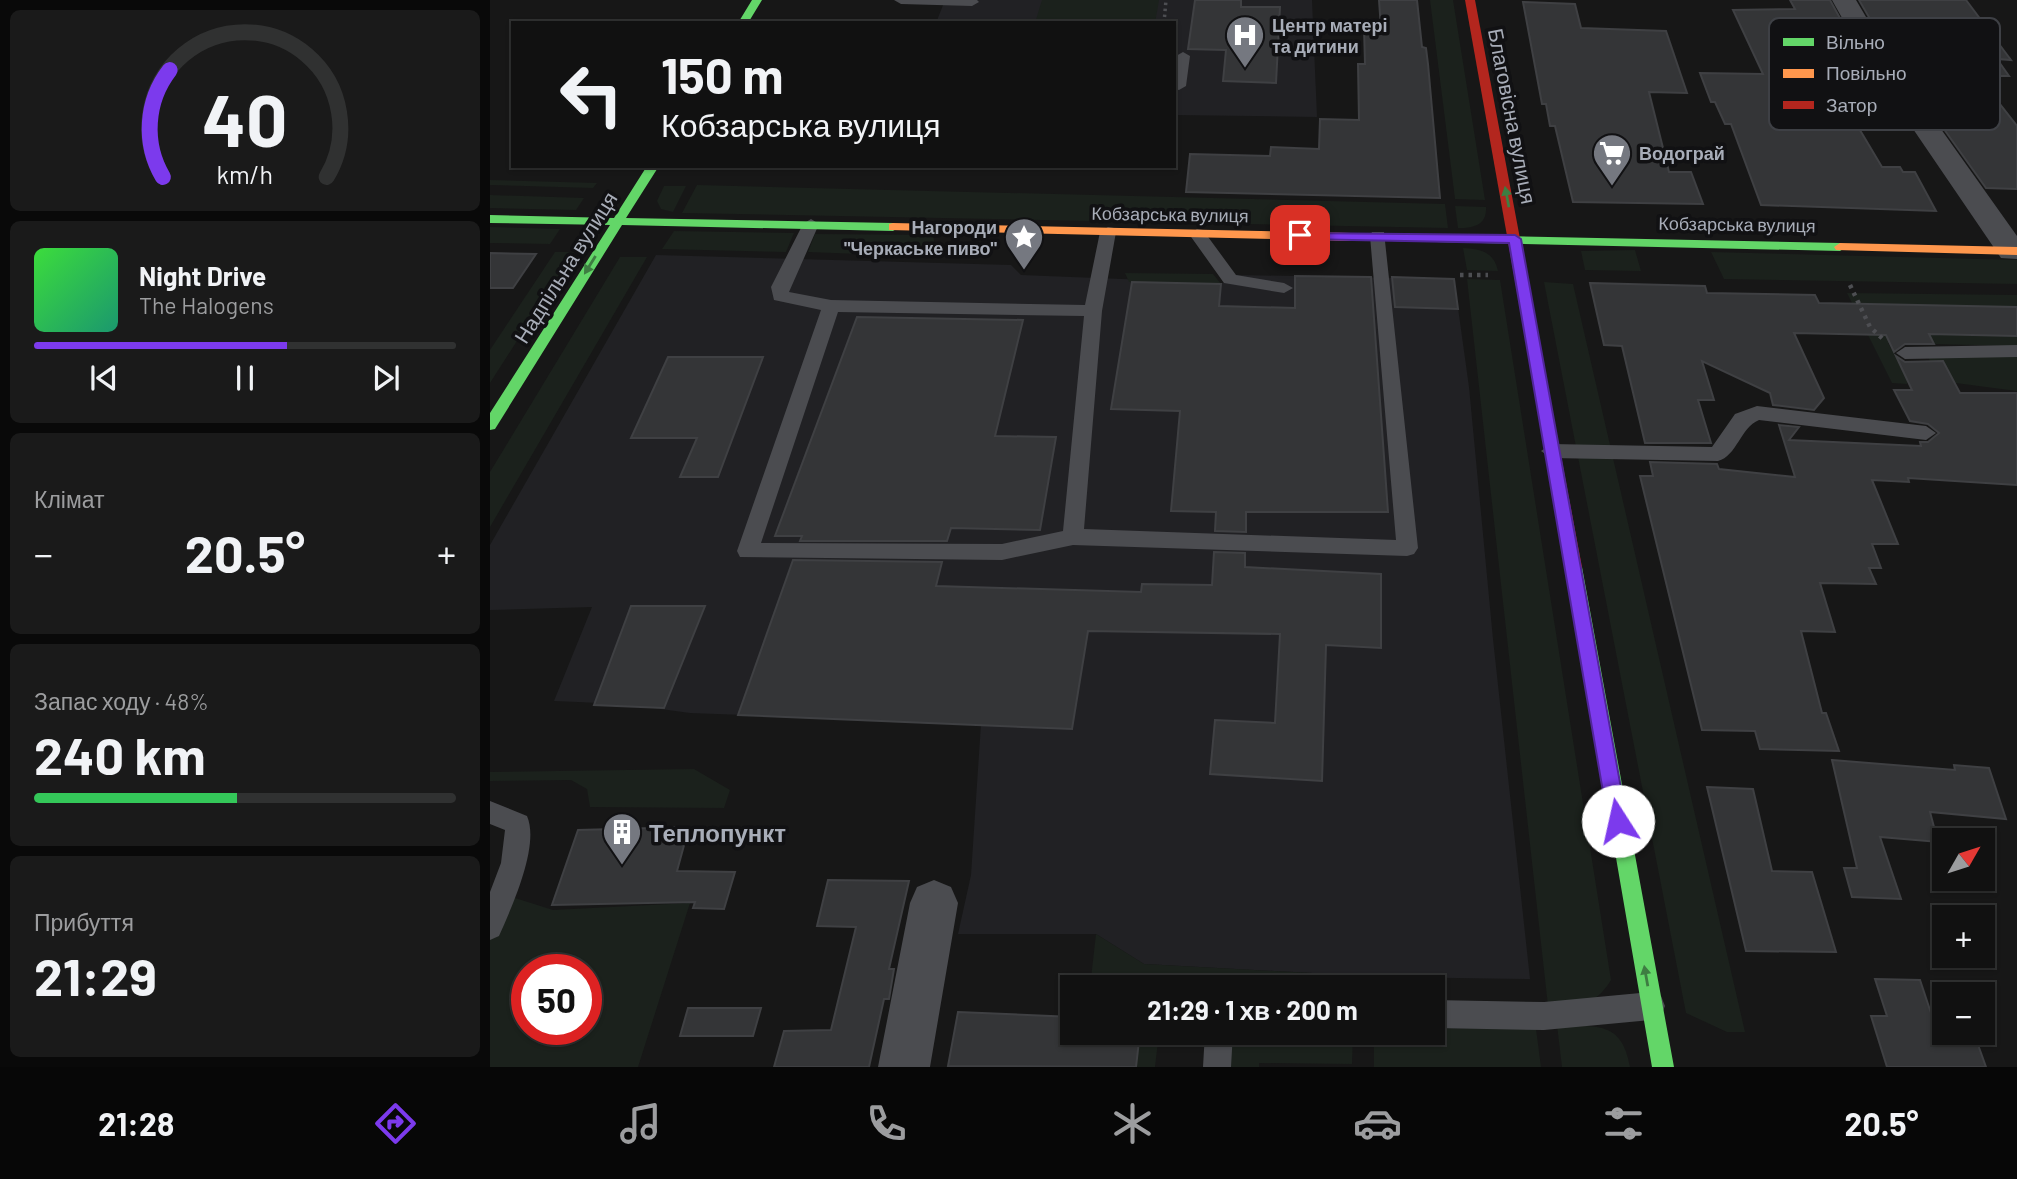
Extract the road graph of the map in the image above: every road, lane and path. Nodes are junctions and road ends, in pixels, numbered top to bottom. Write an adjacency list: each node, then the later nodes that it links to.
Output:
1 (757, 0): 8 (main road)
2 (901, 0): 6 (lane)
3 (1166, 0): 9 (path)
4 (1470, 0): 20 (main road, Благовісна вулиця, one-way to 4)
5 (1844, 0): 7 (street)
6 (972, 2)
7 (1854, 18)
8 (744, 21)
9 (1164, 21)
10 (1183, 56): 11 (lane)
11 (1179, 86)
12 (1929, 130): 21 (street)
13 (652, 168): 15 (main road, Надпільна вулиця)
14 (490, 219): 15 (main road, Кобзарська вулиця)
15 (618, 222): 16 (main road, Кобзарська вулиця); 30 (main road, Надпільна вулиця, one-way to 30)
16 (811, 225): 17 (main road, Кобзарська вулиця); 26 (lane)
17 (1108, 232): 18 (main road, Кобзарська вулиця); 27 (lane)
18 (1197, 234): 19 (main road, Кобзарська вулиця); 25 (lane)
19 (1378, 236): 20 (main road, Кобзарська вулиця); 33 (lane)
20 (1515, 239): 21 (main road, Кобзарська вулиця); 32 (main road, Благовісна вулиця)
21 (2014, 251)
22 (1460, 275): 23 (path)
23 (1499, 275)
24 (1850, 285): 29 (path)
25 (1284, 288)
26 (831, 306): 27 (lane); 33 (lane)
27 (1093, 311): 33 (lane)
28 (2017, 351): 29 (lane)
29 (1905, 353)
30 (490, 425)
31 (1926, 433): 32 (lane)
32 (1551, 451): 37 (main road, Благовісна вулиця, one-way to 32)
33 (1073, 537)
34 (490, 812): 36 (lane)
35 (934, 903): 40 (street)
36 (490, 927)
37 (1651, 1006): 38 (lane); 42 (main road, Благовісна вулиця)
38 (1445, 1014)
39 (1218, 1045): 41 (lane)
40 (904, 1067)
41 (1217, 1067)
42 (1663, 1067)

